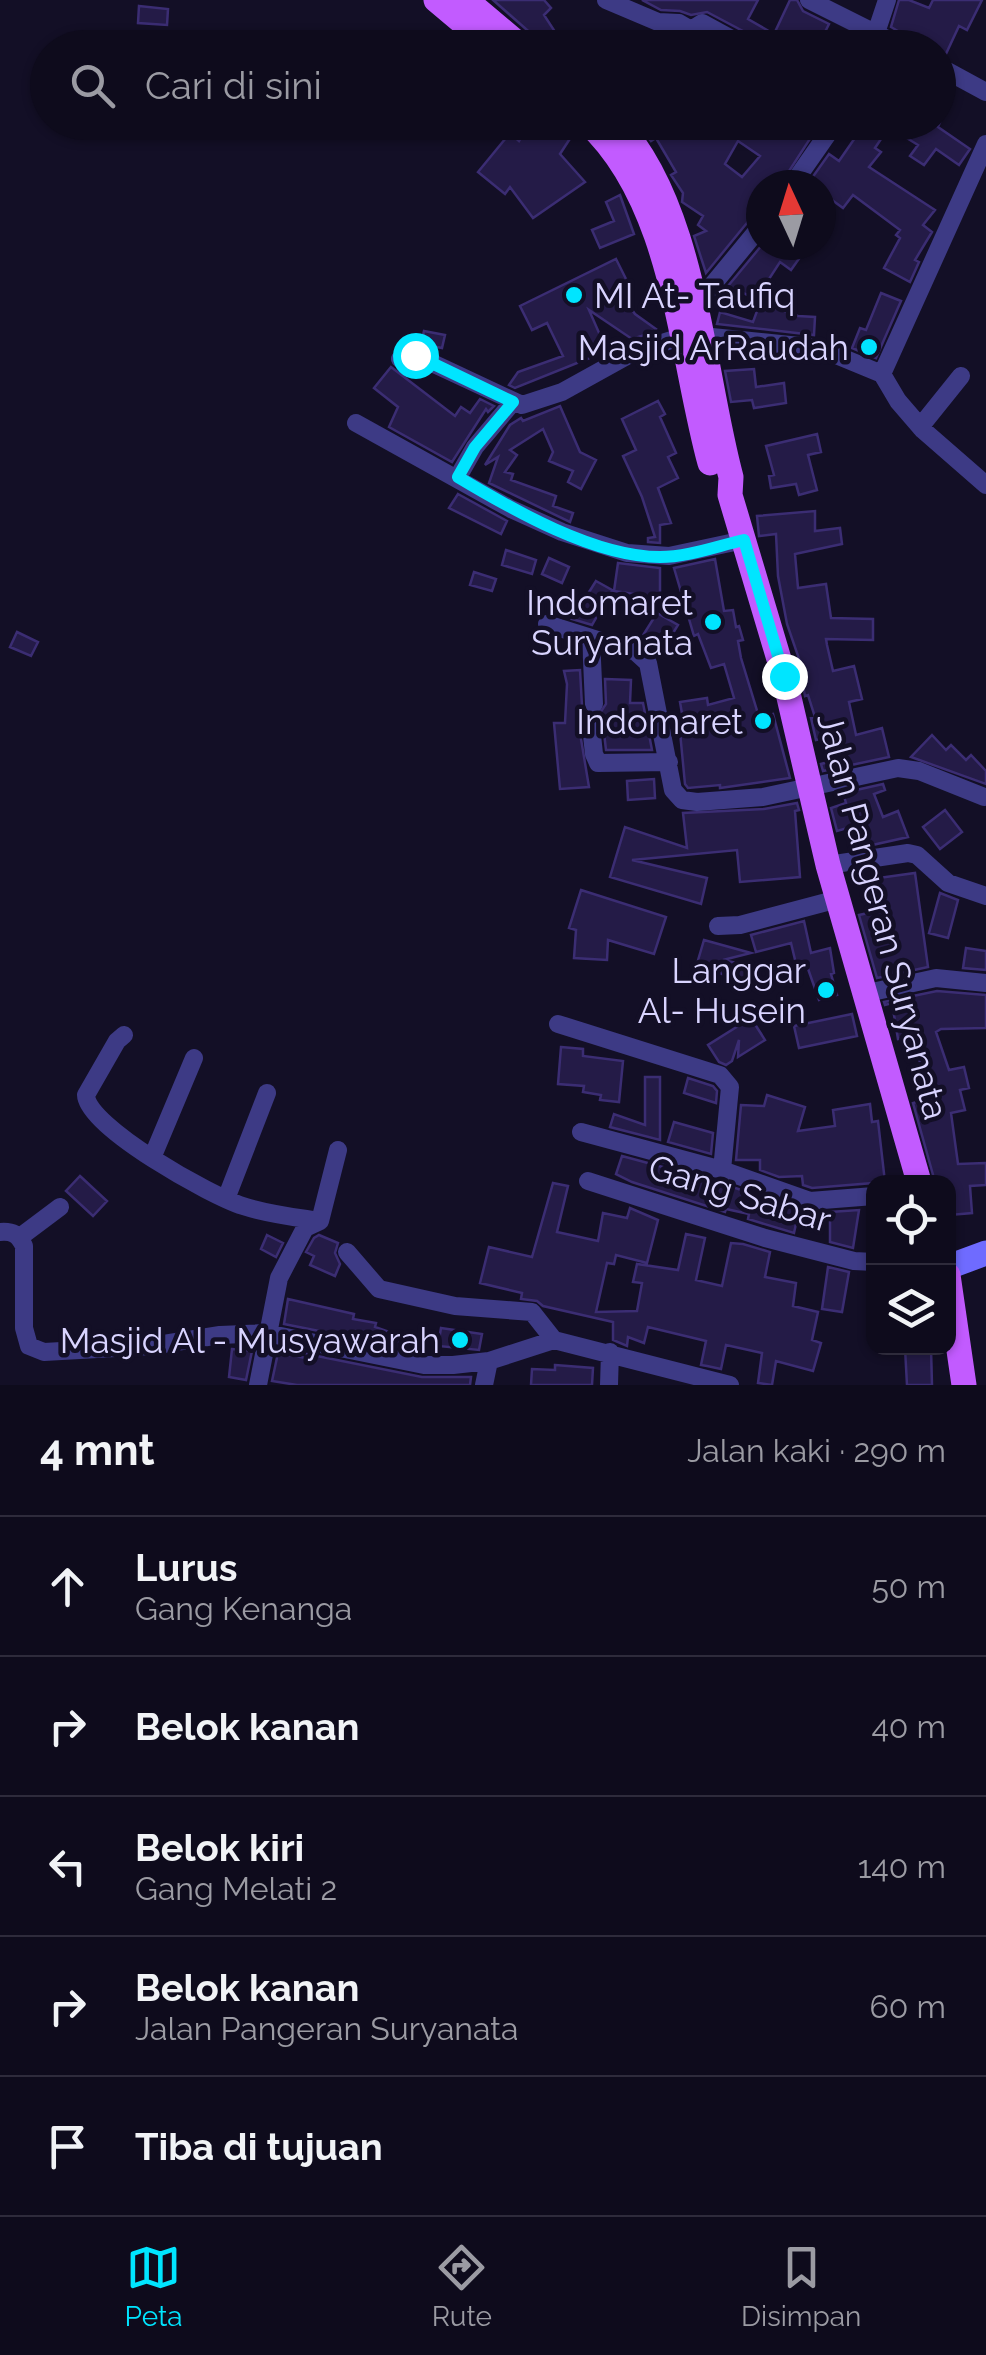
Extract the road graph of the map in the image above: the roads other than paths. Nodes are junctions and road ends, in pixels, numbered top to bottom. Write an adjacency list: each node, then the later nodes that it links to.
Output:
1 (436, 0): 6 (main road)
2 (466, 0): 7 (main road)
3 (606, 0): 9 (street)
4 (810, 0): 11 (street)
5 (887, 0): 12 (street)
6 (471, 30)
7 (501, 30)
8 (691, 30): 10 (street)
9 (691, 30)
10 (715, 30)
11 (858, 30)
12 (877, 30)
13 (956, 76): 14 (street)
14 (986, 92)
15 (604, 140): 21 (main road, Jalan Pangeran Suryanata)
16 (630, 140): 21 (main road, Jalan Pangeran Suryanata)
17 (823, 140): 19 (street)
18 (986, 144): 23 (street)
19 (802, 170)
20 (746, 246): 21 (street)
21 (688, 323): 23 (street); 25 (street); 30 (main road, Jalan Pangeran Suryanata)
22 (400, 359): 25 (street)
23 (882, 374): 27 (street)
24 (962, 376): 27 (street)
25 (513, 402): 28 (street)
26 (356, 423): 28 (street)
27 (920, 427): 29 (street)
28 (458, 477): 30 (street)
29 (986, 486)
30 (744, 540): 36 (main road, Jalan Pangeran Suryanata)
31 (547, 624): 32 (street)
32 (591, 638): 33 (street); 35 (street)
33 (594, 704)
34 (591, 726): 35 (street)
35 (669, 762): 36 (street)
36 (811, 788): 37 (street); 38 (main road, Jalan Pangeran Suryanata)
37 (984, 797)
38 (828, 865): 39 (street); 40 (main road, Jalan Pangeran Suryanata)
39 (986, 896)
40 (838, 899): 41 (street); 43 (main road, Jalan Pangeran Suryanata)
41 (718, 926)
42 (986, 983): 43 (street)
43 (863, 994): 52 (main road, Jalan Pangeran Suryanata)
44 (558, 1024): 51 (street)
45 (124, 1036): 50 (street)
46 (194, 1058): 50 (street)
47 (267, 1093): 55 (street)
48 (582, 1132): 51 (street)
49 (338, 1150): 57 (street)
50 (152, 1158): 55 (street)
51 (722, 1170): 54 (street)
52 (916, 1175)
53 (588, 1181): 62 (street, Gang Sabar)
54 (866, 1197)
55 (226, 1199): 57 (street)
56 (60, 1207): 59 (street)
57 (320, 1221): 65 (street)
58 (0, 1232): 59 (street)
59 (20, 1236): 65 (street)
60 (347, 1252): 66 (street)
61 (986, 1253): 63 (main road)
62 (866, 1262)
63 (953, 1265)
64 (956, 1330): 73 (main road)
65 (266, 1333): 68 (street); 69 (street)
66 (554, 1340): 67 (street); 68 (street)
67 (610, 1352): 71 (street); 72 (street)
68 (489, 1362): 70 (street)
69 (258, 1385)
70 (484, 1385)
71 (608, 1385)
72 (730, 1385)
73 (964, 1385)

